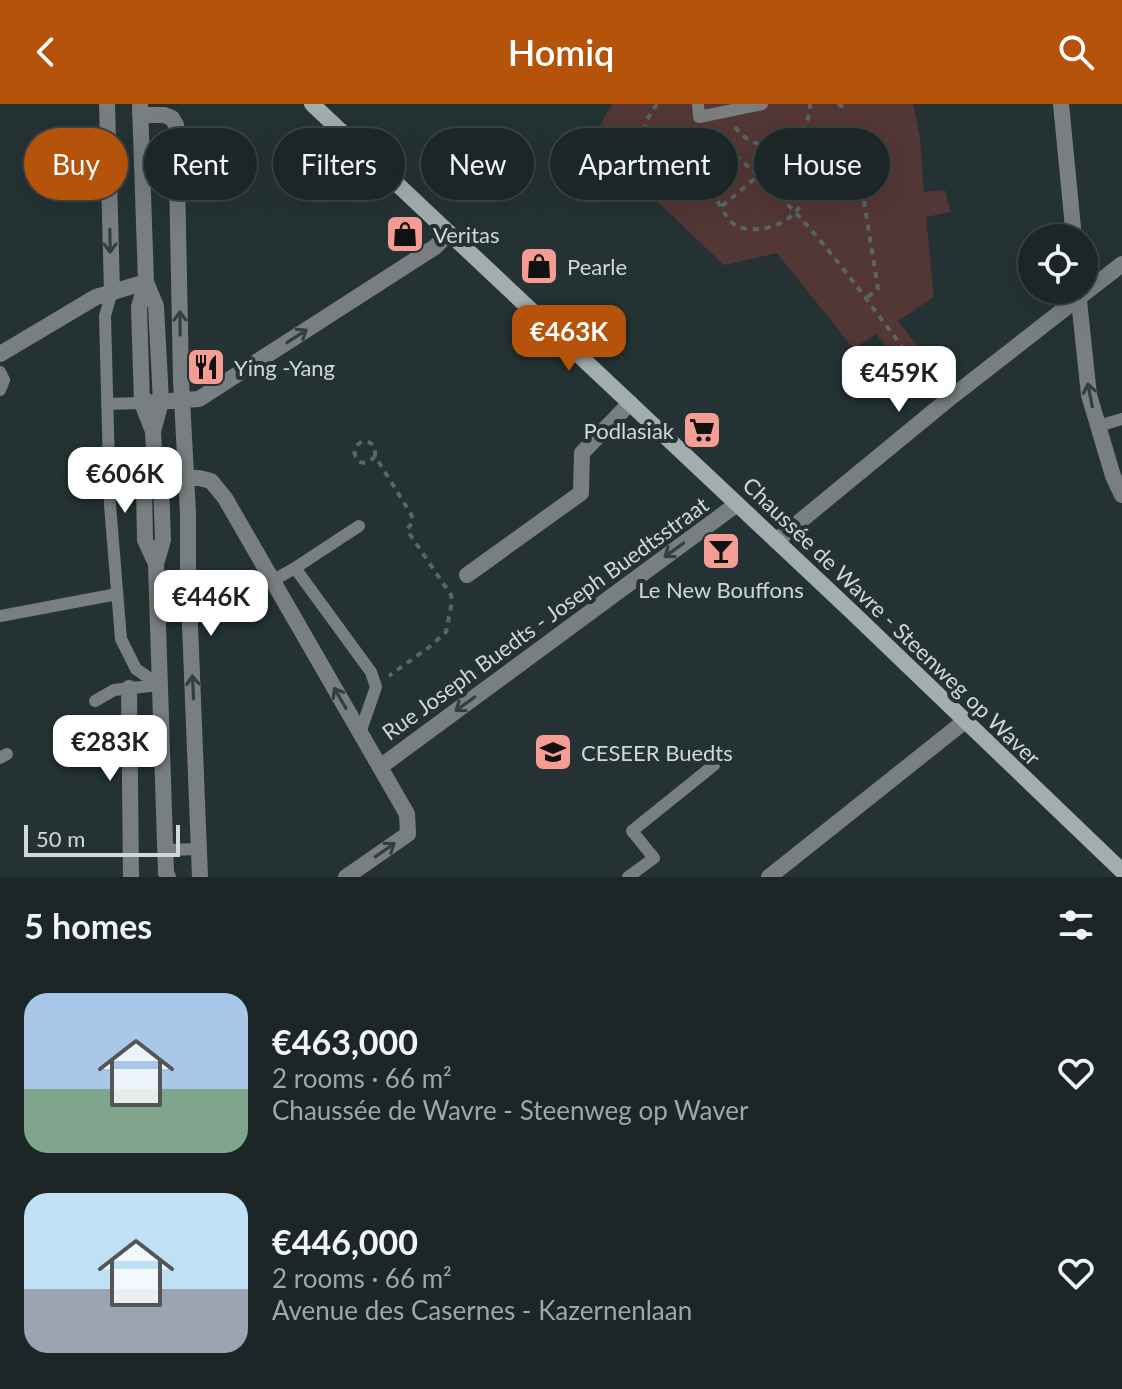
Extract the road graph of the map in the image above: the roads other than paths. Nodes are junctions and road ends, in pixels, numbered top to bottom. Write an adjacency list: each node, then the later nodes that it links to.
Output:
1 (107, 104): 12 (street, one-way to 12)
2 (312, 104): 8 (main road, Chaussée de Wavre - Steenweg op Waver)
3 (762, 104): 6 (lane)
4 (1061, 104): 7 (street)
5 (140, 110): 11 (street); 18 (street, one-way to 5)
6 (699, 110)
7 (1073, 224)
8 (449, 233): 18 (street, one-way to 8); 21 (main road, Chaussée de Wavre - Steenweg op Waver)
9 (1122, 264): 10 (street)
10 (1098, 280)
11 (146, 282): 12 (street); 19 (street); 20 (street)
12 (112, 291): 15 (street); 22 (lane)
13 (1066, 304): 31 (street)
14 (1079, 304): 24 (street, one-way to 14)
15 (0, 354)
16 (0, 372): 17 (lane)
17 (0, 390)
18 (182, 401): 19 (street); 27 (street)
19 (161, 402): 20 (street); 25 (street)
20 (142, 403): 22 (lane); 25 (street)
21 (630, 403): 29 (main road, Chaussée de Wavre - Steenweg op Waver); 33 (street)
22 (107, 404): 35 (lane)
23 (1122, 419): 24 (lane)
24 (1098, 426): 28 (street)
25 (153, 431): 26 (street)
26 (155, 476): 27 (street); 37 (street)
27 (186, 478): 34 (street); 44 (street, one-way to 27)
28 (1122, 495)
29 (737, 504): 31 (main road, Chaussée de Wavre - Steenweg op Waver); 43 (street, Rue Joseph Buedts - Joseph Buedtsstraat, one-way to 43)
30 (359, 526): 32 (lane)
31 (776, 541): 40 (main road, Chaussée de Wavre - Steenweg op Waver)
32 (295, 568): 34 (lane); 41 (lane)
33 (467, 575)
34 (272, 581): 41 (street, one-way to 34)
35 (117, 594): 36 (lane); 37 (lane)
36 (0, 616)
37 (159, 685): 38 (lane); 45 (street)
38 (129, 688): 39 (lane); 48 (street)
39 (95, 701)
40 (965, 721): 46 (main road, Chaussée de Wavre - Steenweg op Waver); 52 (street)
41 (360, 733): 43 (street)
42 (714, 765): 51 (lane)
43 (380, 767): 50 (street, one-way to 43)
44 (199, 849): 45 (lane); 49 (street)
45 (165, 850): 47 (street)
46 (1122, 871)
47 (166, 876)
48 (131, 877)
49 (200, 877)
50 (346, 877)
51 (628, 877)
52 (769, 877)

